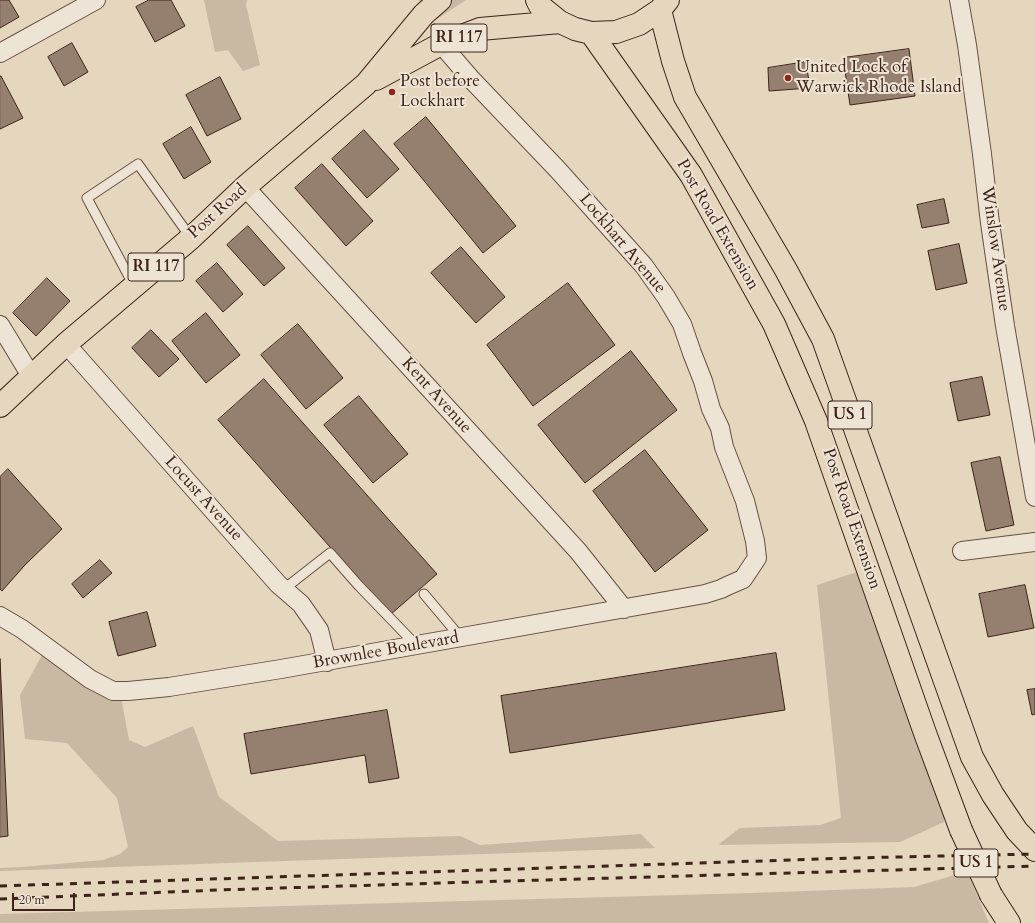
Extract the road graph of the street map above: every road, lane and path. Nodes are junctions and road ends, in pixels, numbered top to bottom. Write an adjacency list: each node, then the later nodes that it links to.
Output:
1 (96, 0): 10 (street)
2 (440, 0): 6 (main road)
3 (536, 0): 7 (main road)
4 (959, 0): 19 (street, Winslow Avenue)
5 (664, 5): 8 (main road); 30 (main road, Post Road Extension / US 1)
6 (428, 7): 11 (main road, RI 117)
7 (560, 22): 8 (main road); 9 (main road, RI 117)
8 (591, 33): 31 (main road, Post Road Extension / US 1, bridge)
9 (441, 44): 11 (main road, RI 117); 24 (street, Lockhart Avenue)
10 (0, 53)
11 (366, 84): 12 (main road, Post Road / RI 117)
12 (245, 187): 13 (main road, Post Road / RI 117); 25 (street, Kent Avenue)
13 (191, 238): 14 (main road, Post Road / RI 117); 14 (lane)
14 (134, 286): 16 (main road, Post Road / RI 117)
15 (0, 325): 17 (street)
16 (66, 344): 17 (main road, Post Road / RI 117); 22 (street, Locust Avenue)
17 (31, 376): 18 (main road, Post Road / RI 117)
18 (0, 406)
19 (1035, 497)
20 (1035, 542): 21 (street)
21 (962, 551)
22 (284, 589): 28 (lane); 29 (street, Locust Avenue)
23 (424, 594): 27 (lane)
24 (705, 594): 25 (street, Brownlee Boulevard)
25 (624, 608): 27 (street, Brownlee Boulevard)
26 (0, 616): 29 (street, Brownlee Boulevard)
27 (461, 638): 28 (street, Brownlee Boulevard)
28 (416, 646): 29 (street, Brownlee Boulevard)
29 (326, 662)
30 (1035, 850)
31 (1009, 923)

